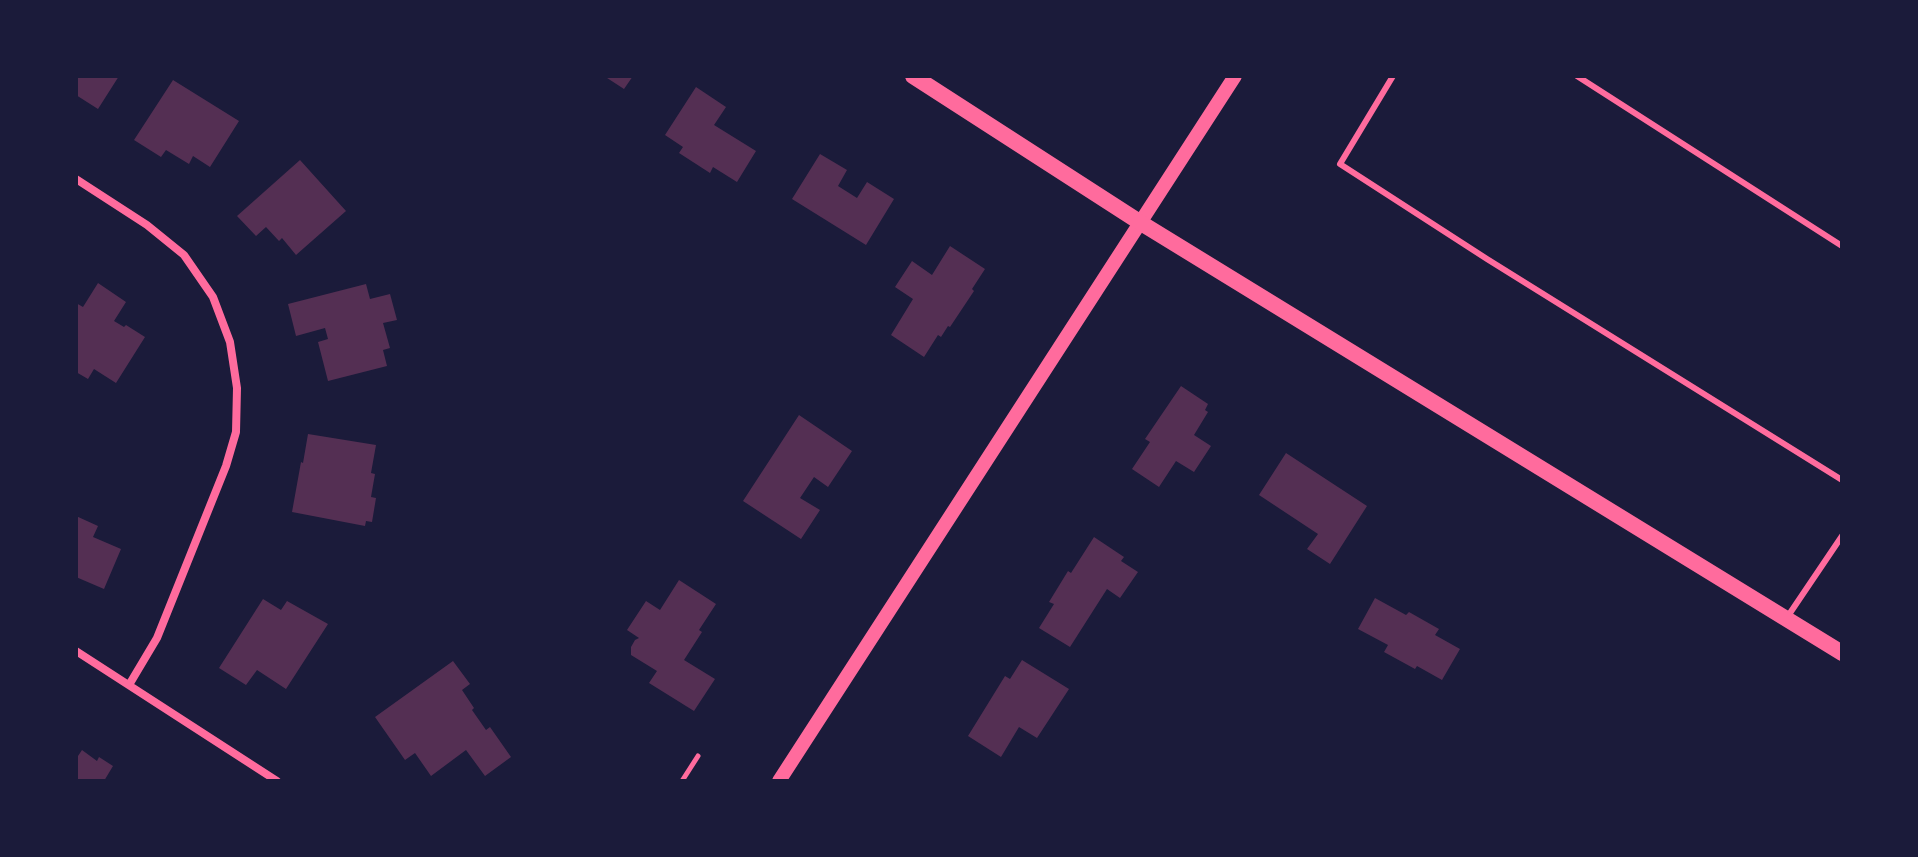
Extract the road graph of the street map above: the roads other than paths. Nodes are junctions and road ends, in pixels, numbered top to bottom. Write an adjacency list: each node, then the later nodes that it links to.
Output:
1 (913, 76): 6 (main road)
2 (1235, 76): 6 (street)
3 (1393, 76): 8 (lane)
4 (1577, 76): 7 (lane)
5 (76, 179): 13 (street)
6 (1141, 223): 10 (main road); 15 (street)
7 (1842, 246)
8 (1842, 480)
9 (1842, 536): 10 (lane)
10 (1786, 619): 12 (main road)
11 (76, 651): 13 (street)
12 (1842, 653)
13 (129, 685): 14 (street)
14 (277, 781)
15 (779, 781)

